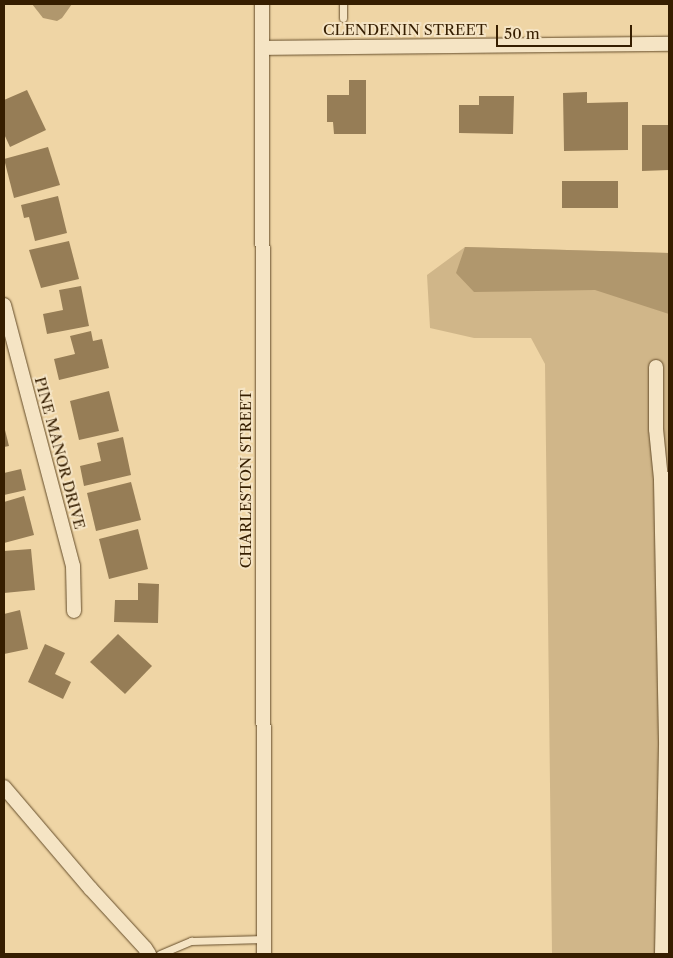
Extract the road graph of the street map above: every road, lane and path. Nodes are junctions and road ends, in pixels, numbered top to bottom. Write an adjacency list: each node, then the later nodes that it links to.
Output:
1 (262, 4): 5 (street, CHARLESTON STREET)
2 (343, 4): 3 (lane)
3 (343, 18)
4 (669, 44): 5 (street, CLENDENIN STREET)
5 (262, 48): 13 (street, CHARLESTON STREET)
6 (4, 305): 9 (street, PINE MANOR DRIVE)
7 (656, 366): 8 (street)
8 (665, 479): 10 (street)
9 (74, 611)
10 (667, 741): 12 (street)
11 (4, 787): 14 (street)
12 (667, 796): 17 (street)
13 (264, 939): 15 (lane); 16 (street, CHARLESTON STREET)
14 (149, 954)
15 (160, 954)
16 (264, 954)
17 (662, 954)

